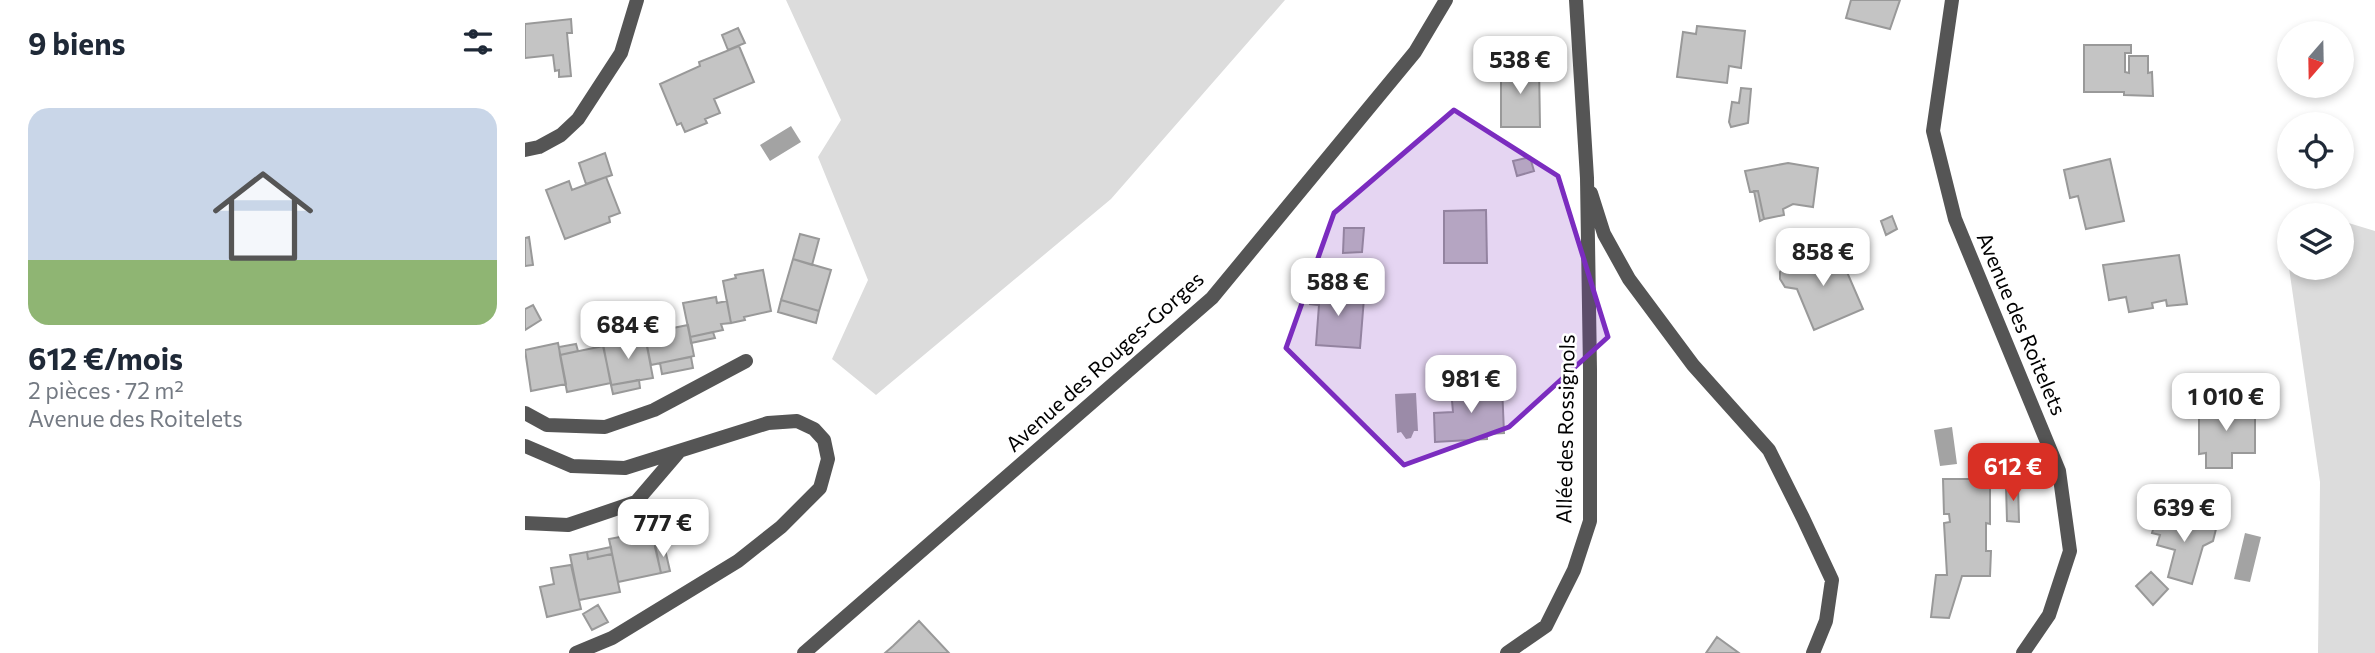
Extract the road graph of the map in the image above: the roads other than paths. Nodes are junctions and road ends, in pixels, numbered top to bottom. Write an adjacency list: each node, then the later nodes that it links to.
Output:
1 (637, 0): 5 (street)
2 (1446, 0): 13 (street, Avenue des Rouges-Gorges)
3 (1576, 0): 6 (street)
4 (1952, 0): 16 (street, Avenue des Roitelets)
5 (525, 150)
6 (1587, 178): 14 (street, Allée des Rossignols); 15 (street)
7 (746, 361): 8 (street)
8 (525, 413)
9 (525, 446): 10 (street)
10 (679, 452): 11 (street); 12 (street)
11 (525, 523)
12 (576, 653)
13 (804, 653)
14 (1507, 653)
15 (1813, 653)
16 (2023, 653)

